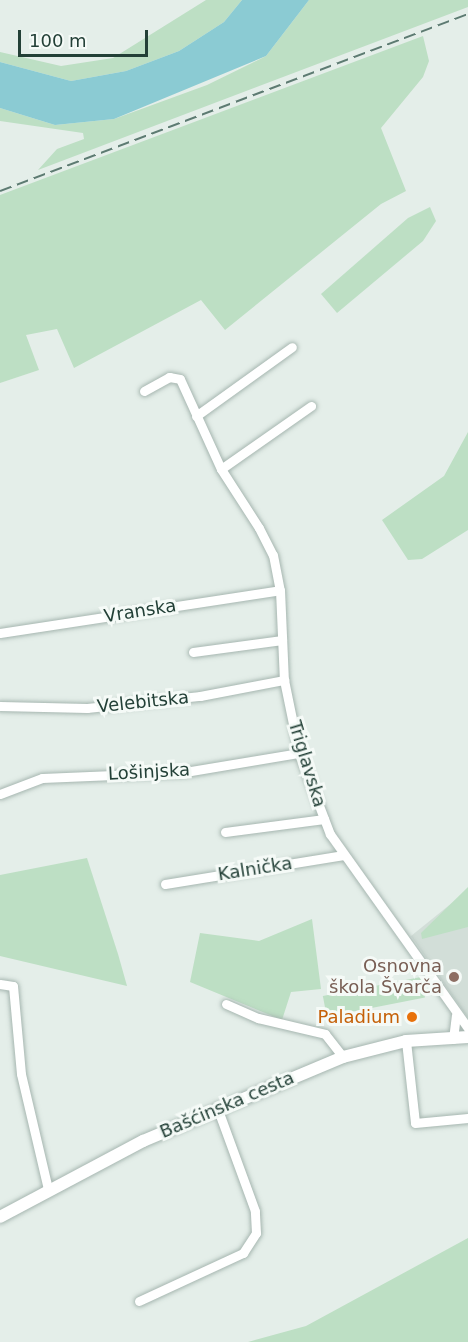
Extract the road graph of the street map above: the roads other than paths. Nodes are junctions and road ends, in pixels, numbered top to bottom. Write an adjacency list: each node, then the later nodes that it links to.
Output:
1 (292, 347): 4 (street)
2 (144, 391): 4 (street, Triglavska)
3 (311, 406): 5 (street)
4 (196, 416): 5 (street, Triglavska)
5 (221, 470): 6 (street, Triglavska)
6 (280, 590): 7 (street, Vranska); 8 (street, Triglavska)
7 (0, 633)
8 (282, 640): 9 (street); 10 (street, Triglavska)
9 (192, 652)
10 (284, 680): 11 (street, Velebitska); 12 (street, Triglavska)
11 (0, 706)
12 (300, 753): 13 (street, Lošinjska); 14 (street, Triglavska)
13 (0, 794)
14 (324, 819): 15 (street); 16 (street, Triglavska)
15 (225, 832)
16 (344, 855): 17 (street, Kalnička); 20 (street, Triglavska)
17 (165, 884)
18 (0, 984): 28 (street)
19 (225, 1004): 25 (street)
20 (456, 1015): 21 (street, Triglavska); 23 (street)
21 (468, 1028)
22 (468, 1037): 23 (street, Bašćinska cesta)
23 (453, 1039): 24 (street, Bašćinska cesta)
24 (406, 1041): 25 (street, Bašćinska cesta); 27 (street)
25 (344, 1057): 26 (street, Bašćinska cesta)
26 (217, 1107): 28 (street, Bašćinska cesta); 30 (street)
27 (468, 1118)
28 (48, 1189): 29 (street, Bašćinska cesta)
29 (0, 1217)
30 (139, 1301)

